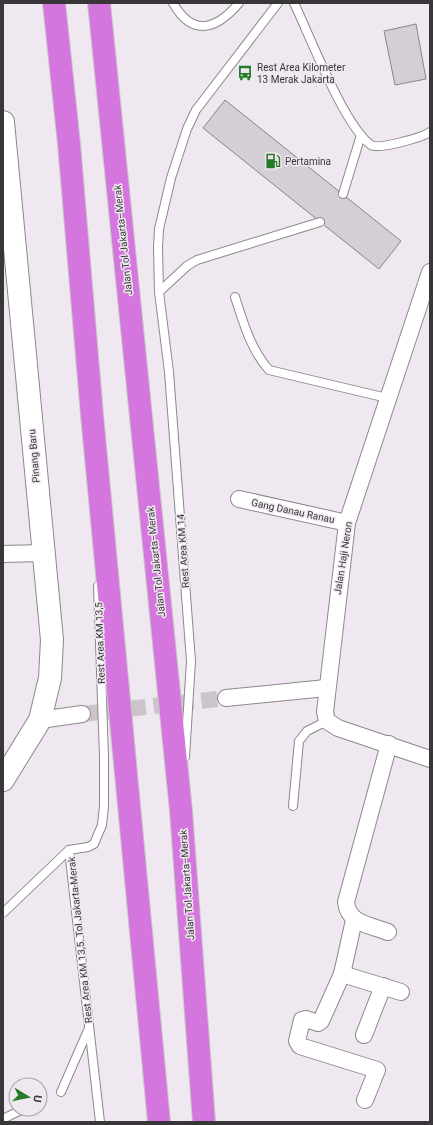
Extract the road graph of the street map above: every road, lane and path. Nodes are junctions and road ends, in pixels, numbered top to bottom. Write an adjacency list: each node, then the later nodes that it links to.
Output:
1 (54, 3): 16 (highway)
2 (99, 3): 31 (highway, Jalan Tol Jakarta–Merak)
3 (174, 3): 4 (lane)
4 (239, 3)
5 (278, 3): 13 (lane, Rest Area KM 14)
6 (294, 3): 9 (lane)
7 (3, 122): 19 (main road, Pinang Baru)
8 (430, 132): 9 (lane)
9 (361, 135): 10 (lane)
10 (343, 194)
11 (320, 222): 13 (lane)
12 (430, 272): 15 (street, Jalan Haji Neron)
13 (159, 292): 31 (lane, Rest Area KM 14)
14 (235, 297): 15 (lane)
15 (387, 398): 18 (street, Jalan Haji Neron)
16 (92, 415): 21 (lane); 44 (highway)
17 (239, 499): 18 (street, Gang Danau Ranau)
18 (347, 523): 24 (street, Jalan Haji Neron)
19 (43, 552): 20 (street); 26 (main road, Pinang Baru)
20 (3, 554)
21 (97, 558)
22 (97, 574): 32 (lane, Rest Area KM 13,5)
23 (226, 698): 24 (street)
24 (326, 702): 27 (street); 30 (lane)
25 (82, 714): 26 (street)
26 (40, 720): 29 (main road, Pinang Baru)
27 (389, 744): 28 (street); 34 (street)
28 (430, 759)
29 (3, 780)
30 (293, 806)
31 (181, 811): 45 (highway, Jalan Tol Jakarta–Merak)
32 (69, 850): 33 (lane, Rest Area KM 13,5. Tol Jakarta-Merak); 39 (lane, Rest Area KM 13,5. Tol Jakarta-Merak)
33 (3, 913)
34 (354, 920): 35 (street); 36 (street)
35 (388, 932)
36 (342, 974): 37 (street); 42 (street)
37 (383, 986): 38 (street); 40 (street)
38 (401, 992)
39 (90, 1028): 41 (lane); 43 (lane, Rest Area KM 13,5. Tol Jakarta-Merak)
40 (364, 1035)
41 (62, 1092)
42 (365, 1100)
43 (100, 1122)
44 (159, 1122)
45 (204, 1122)

